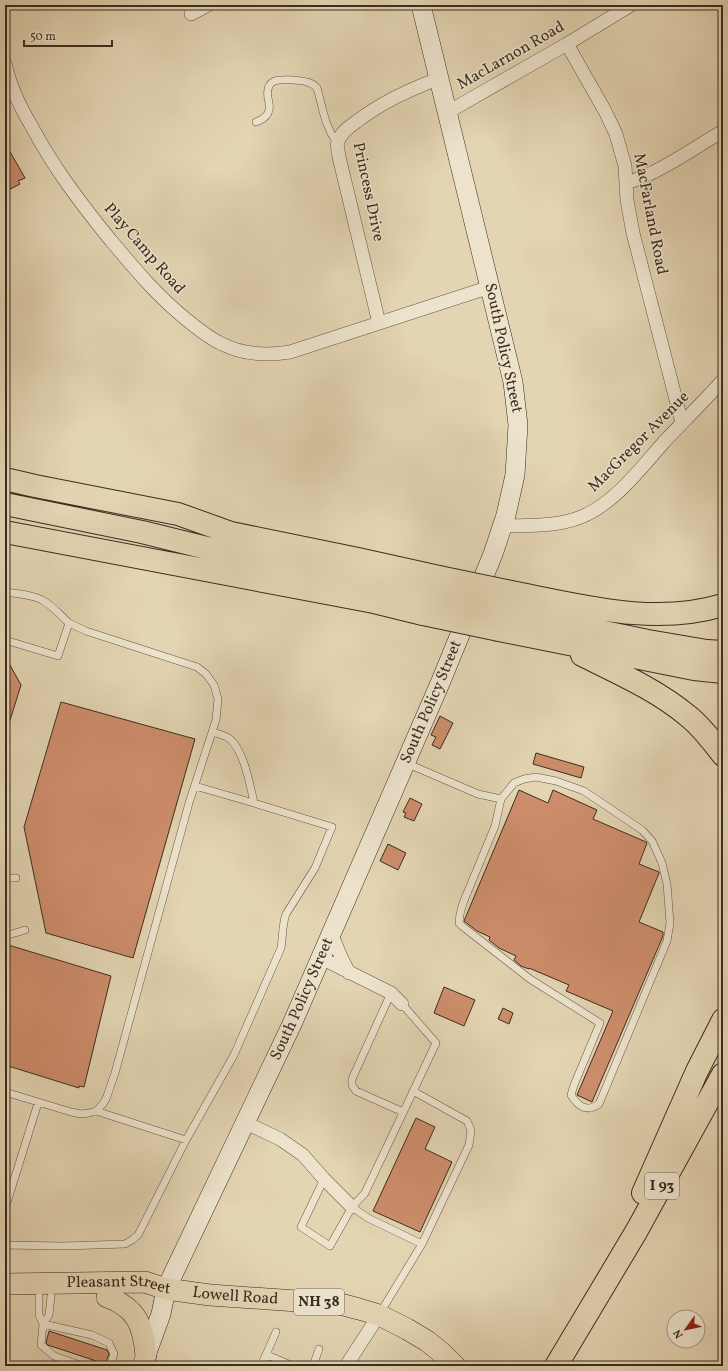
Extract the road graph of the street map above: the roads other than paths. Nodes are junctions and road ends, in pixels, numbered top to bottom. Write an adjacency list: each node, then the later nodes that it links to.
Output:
1 (208, 5): 4 (street)
2 (421, 5): 7 (street, South Policy Street)
3 (631, 5): 5 (street, MacLarnon Road)
4 (191, 14)
5 (567, 44): 9 (street, MacLarnon Road); 13 (street, MacFarland Road)
6 (5, 63): 8 (street, Play Camp Road)
7 (440, 78): 9 (street, South Policy Street); 12 (street, Princess Drive)
8 (7, 79): 15 (street, Play Camp Road)
9 (448, 112): 14 (street, South Policy Street)
10 (256, 122): 12 (lane)
11 (723, 131): 13 (street)
12 (337, 143): 15 (street, Princess Drive)
13 (626, 183): 17 (street, MacFarland Road)
14 (490, 287): 15 (street, Play Camp Road); 20 (street, South Policy Street)
15 (380, 323)
16 (723, 380): 17 (street, MacGregor Avenue)
17 (682, 423): 20 (street, MacGregor Avenue)
18 (5, 479): 23 (highway)
19 (5, 504): 22 (highway)
20 (502, 526): 35 (street, South Policy Street)
21 (5, 532): 25 (highway)
22 (142, 532): 23 (highway); 25 (highway)
23 (231, 533): 25 (highway)
24 (5, 592): 28 (lane)
25 (431, 596): 27 (highway, bridge); 27 (highway, bridge)
26 (723, 605): 27 (highway)
27 (507, 612): 30 (highway); 31 (highway)
28 (69, 623): 29 (lane); 33 (lane)
29 (5, 640)
30 (552, 641): 32 (highway); 34 (highway)
31 (723, 652)
32 (723, 672)
33 (212, 732): 36 (lane); 38 (lane)
34 (723, 754)
35 (406, 763): 37 (lane); 42 (street, South Policy Street)
36 (195, 786): 38 (lane); 53 (lane)
37 (501, 799): 37 (lane)
38 (254, 803): 56 (lane)
39 (5, 878): 40 (lane)
40 (16, 878)
41 (25, 930): 43 (lane)
42 (331, 933): 44 (street, South Policy Street); 45 (street)
43 (5, 936)
44 (321, 958): 45 (street); 55 (street, South Policy Street)
45 (350, 973): 46 (street)
46 (391, 993): 47 (street); 54 (lane)
47 (402, 1004): 50 (lane)
48 (723, 1020): 64 (highway)
49 (723, 1074): 64 (highway, I 93)
50 (413, 1091): 54 (lane); 60 (lane)
51 (5, 1092): 52 (lane)
52 (38, 1103): 53 (lane); 59 (lane)
53 (96, 1111): 56 (lane)
54 (402, 1112): 58 (lane)
55 (246, 1123): 57 (street); 63 (street, South Policy Street)
56 (186, 1140): 61 (lane)
57 (324, 1180): 58 (street); 58 (lane)
58 (352, 1207): 60 (lane)
59 (5, 1209)
60 (422, 1244): 68 (lane)
61 (5, 1245)
62 (5, 1284): 63 (main road, Pleasant Street / NH 38)
63 (166, 1289): 67 (main road, Pleasant Street / NH 38); 68 (main road, Lowell Road / NH 38); 73 (street, South Policy Street)
64 (598, 1295): 81 (highway, I 93)
65 (5, 1296): 66 (main road, Pleasant Street / NH 38)
66 (45, 1296): 67 (main road, Pleasant Street / NH 38); 69 (lane); 69 (lane)
67 (107, 1297): 73 (main road)
68 (379, 1315): 79 (street); 80 (main road, Lowell Road / NH 38)
69 (43, 1324): 74 (lane); 75 (lane)
70 (276, 1332): 72 (lane)
71 (319, 1349): 78 (lane)
72 (267, 1355): 76 (lane); 77 (lane)
73 (144, 1361)
74 (82, 1366)
75 (110, 1366)
76 (261, 1366)
77 (293, 1366)
78 (313, 1366)
79 (346, 1366)
80 (455, 1366)
81 (556, 1366)

